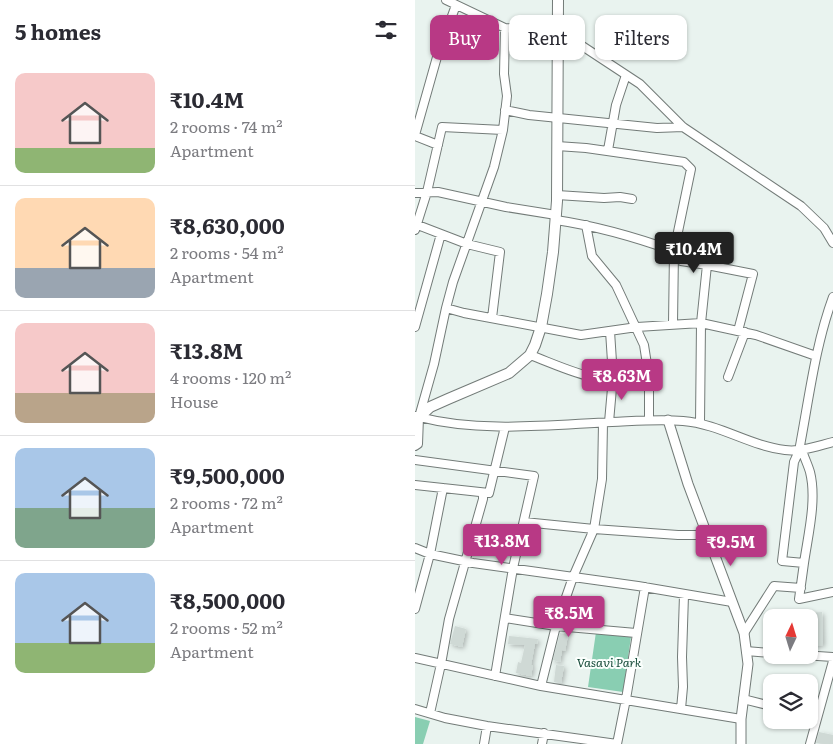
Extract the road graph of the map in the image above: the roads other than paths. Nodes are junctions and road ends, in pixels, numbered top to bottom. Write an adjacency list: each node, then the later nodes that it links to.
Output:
1 (446, 0): 3 (street)
2 (558, 0): 4 (main road)
3 (456, 5): 5 (street); 15 (street)
4 (558, 15)
5 (505, 28): 6 (street); 10 (street)
6 (509, 28)
7 (585, 48): 9 (street)
8 (558, 60): 11 (main road)
9 (626, 75): 12 (street); 13 (street)
10 (505, 110): 11 (street); 14 (street)
11 (558, 117): 12 (street); 17 (main road)
12 (613, 123): 13 (street); 18 (street)
13 (683, 127): 28 (street)
14 (503, 130): 16 (street); 23 (street)
15 (415, 135): 16 (street)
16 (438, 145): 19 (street)
17 (557, 146): 18 (street); 21 (main road)
18 (608, 150): 30 (street)
19 (427, 192): 20 (street); 23 (street); 26 (street)
20 (415, 193)
21 (557, 195): 22 (street); 24 (main road)
22 (632, 199)
23 (481, 202): 24 (street); 29 (street)
24 (556, 217): 25 (street); 38 (main road)
25 (586, 225): 30 (street); 39 (street)
26 (416, 226): 27 (street)
27 (441, 234): 29 (street); 37 (street)
28 (833, 243)
29 (467, 244): 33 (street); 34 (street)
30 (674, 250): 31 (street); 36 (street)
31 (707, 265): 35 (street); 41 (street)
32 (833, 297): 43 (street)
33 (446, 308): 34 (street); 47 (street)
34 (492, 318): 38 (street)
35 (701, 323): 36 (street); 41 (street); 51 (street)
36 (673, 324): 39 (street)
37 (415, 327)
38 (541, 327): 40 (street); 42 (main road)
39 (637, 327): 40 (street); 45 (street)
40 (609, 331): 44 (street)
41 (741, 332): 43 (street); 46 (street)
42 (530, 356): 44 (street); 47 (main road)
43 (816, 356): 55 (street)
44 (613, 377): 45 (street); 50 (street)
45 (649, 377): 48 (street)
46 (728, 378)
47 (417, 417): 52 (street); 54 (street)
48 (649, 420): 49 (street); 50 (street)
49 (669, 420): 51 (street); 63 (street)
50 (606, 422): 52 (street); 62 (street)
51 (700, 423): 55 (street)
52 (505, 427): 57 (street)
53 (833, 442): 55 (street)
54 (415, 446)
55 (800, 450): 67 (street); 67 (street)
56 (415, 460): 57 (street)
57 (495, 470): 60 (street); 61 (street)
58 (415, 485): 59 (street)
59 (443, 488): 60 (street); 65 (street)
60 (483, 493): 66 (street)
61 (524, 522): 62 (street); 68 (street)
62 (594, 529): 63 (street); 69 (street)
63 (707, 535): 74 (street)
64 (415, 548): 65 (street)
65 (430, 554): 66 (street); 75 (street)
66 (466, 562): 68 (street); 85 (street)
67 (804, 563): 71 (street)
68 (513, 568): 69 (street); 76 (street)
69 (573, 578): 70 (street); 77 (street)
70 (645, 587): 73 (street); 79 (street)
71 (801, 588): 72 (street); 78 (street)
72 (833, 592)
73 (684, 595): 74 (street); 93 (street)
74 (732, 602): 78 (street)
75 (415, 609)
76 (505, 618): 77 (street); 86 (street)
77 (556, 626): 79 (street); 87 (street)
78 (744, 633): 80 (street)
79 (636, 634): 89 (street)
80 (746, 651): 81 (street); 90 (street)
81 (763, 652)
82 (818, 657): 84 (street)
83 (415, 658): 85 (street)
84 (833, 659): 88 (street)
85 (441, 664): 86 (street); 94 (street)
86 (495, 676): 87 (street)
87 (541, 686): 89 (street)
88 (830, 688): 95 (street)
89 (626, 699): 93 (street); 102 (street)
90 (743, 699): 91 (street); 96 (street)
91 (763, 704)
92 (415, 709): 94 (street)
93 (681, 709): 96 (street)
94 (430, 713): 97 (street)
95 (818, 717)
96 (741, 719): 103 (street)
97 (487, 726): 99 (street); 100 (street)
98 (814, 729): 104 (street)
99 (544, 733): 101 (street); 102 (street)
100 (484, 744)
101 (542, 744)
102 (617, 744)
103 (741, 744)
104 (810, 744)

